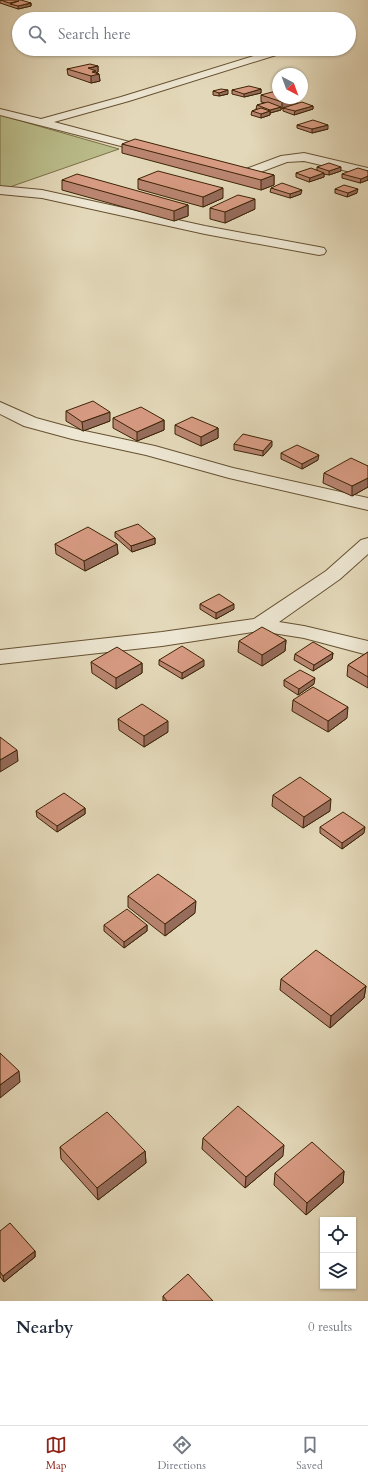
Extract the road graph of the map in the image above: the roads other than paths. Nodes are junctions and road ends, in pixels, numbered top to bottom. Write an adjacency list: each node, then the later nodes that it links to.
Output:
1 (263, 56): 3 (street)
2 (0, 112): 3 (street)
3 (43, 122): 4 (street)
4 (164, 154)
5 (216, 167): 6 (street)
6 (368, 172)
7 (0, 190): 8 (street)
8 (319, 251)
9 (0, 407): 10 (street)
10 (368, 504)
11 (368, 544): 12 (street)
12 (260, 625): 13 (street); 14 (street)
13 (368, 648)
14 (0, 657)

